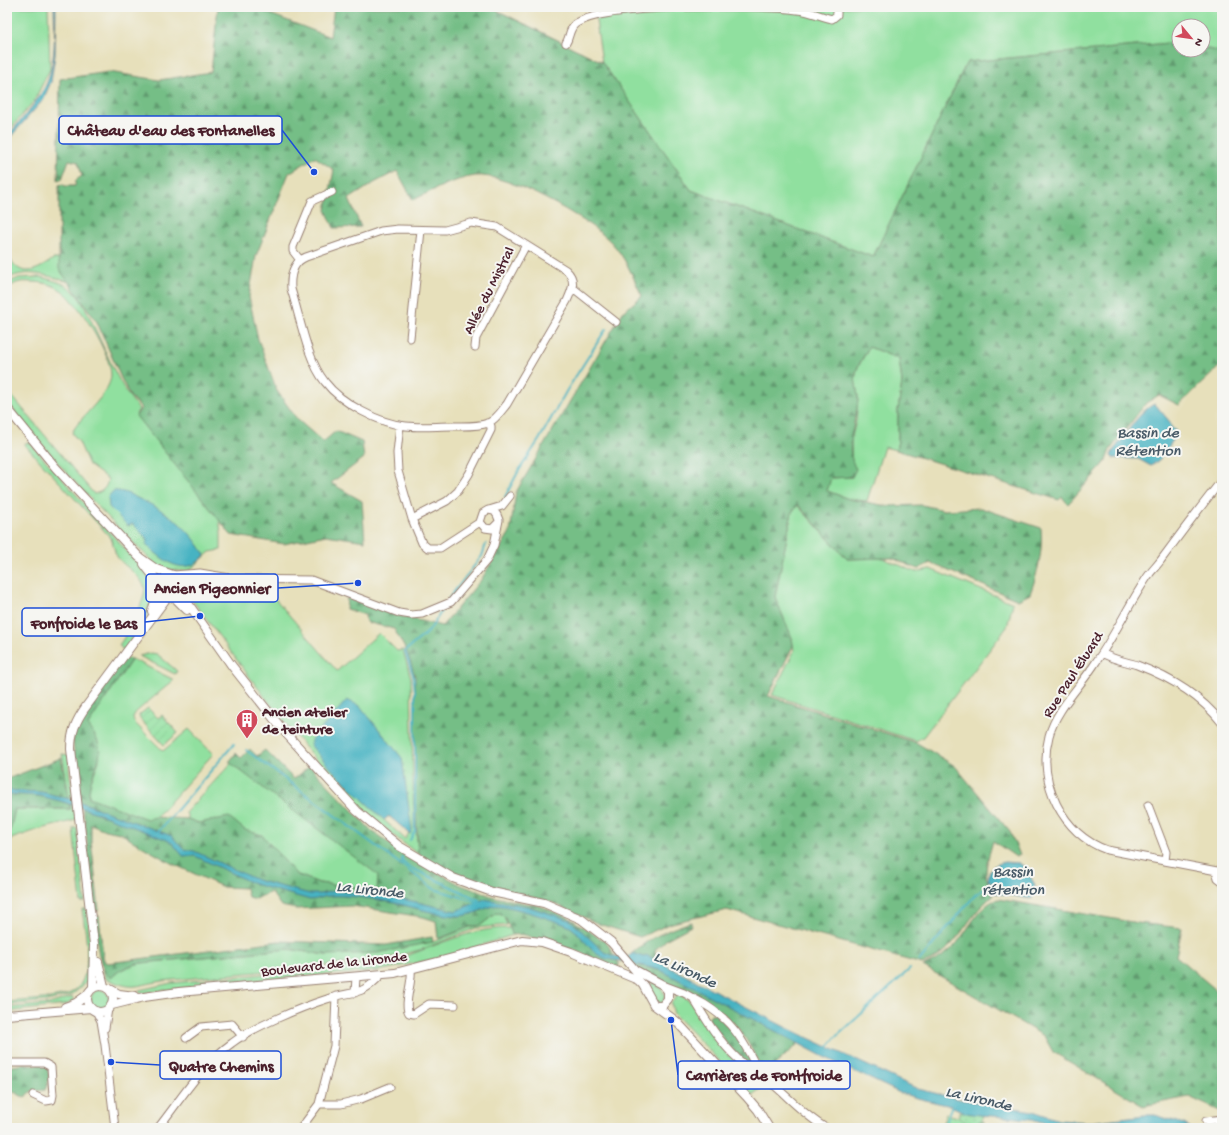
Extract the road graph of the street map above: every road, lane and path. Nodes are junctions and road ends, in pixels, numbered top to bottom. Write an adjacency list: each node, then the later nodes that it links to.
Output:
1 (837, 7): 2 (street)
2 (566, 43)
3 (332, 192): 6 (street)
4 (421, 230): 5 (street); 6 (street); 9 (street)
5 (526, 245): 7 (street); 10 (street, Allée du Mistral)
6 (300, 260): 13 (street)
7 (573, 288): 8 (street); 12 (street)
8 (616, 322)
9 (410, 338)
10 (475, 347)
11 (7, 408): 20 (street)
12 (487, 423): 13 (street); 16 (street)
13 (400, 426): 16 (street)
14 (1222, 480): 28 (street, Rue Paul Éluard)
15 (488, 510): 17 (street); 17 (street); 18 (street)
16 (412, 519): 18 (street)
17 (498, 522): 18 (street); 19 (street)
18 (482, 525): 19 (street)
19 (492, 550): 22 (street)
20 (139, 556): 21 (street); 24 (street)
21 (172, 574): 22 (street); 23 (street); 24 (street)
22 (192, 574): 23 (street)
23 (180, 586): 25 (street); 26 (street)
24 (159, 588): 25 (street); 27 (street)
25 (169, 596): 26 (street); 27 (street)
26 (205, 630): 35 (street)
27 (139, 635): 34 (street)
28 (1102, 653): 29 (street); 31 (street, Rue Paul Éluard)
29 (1222, 723)
30 (1148, 805): 31 (street)
31 (1166, 861): 32 (street, Rue Paul Éluard)
32 (1220, 869): 33 (street)
33 (1222, 881)
34 (94, 944): 43 (street); 44 (street)
35 (628, 967): 37 (street, Boulevard de la Lironde); 40 (street)
36 (411, 970): 37 (street, Boulevard de la Lironde); 38 (street, Boulevard de la Lironde); 53 (street)
37 (614, 972): 40 (street, Boulevard de la Lironde)
38 (380, 975): 39 (street, Boulevard de la Lironde); 47 (street)
39 (356, 977): 47 (street); 51 (street, Boulevard de la Lironde)
40 (641, 978): 41 (street); 46 (street)
41 (654, 980): 42 (street); 46 (street)
42 (663, 985): 45 (street); 50 (street)
43 (93, 987): 44 (street); 48 (street)
44 (107, 987): 51 (street, Boulevard de la Lironde); 55 (street)
45 (678, 991): 50 (street); 52 (street)
46 (646, 992): 54 (street)
47 (355, 993): 49 (street)
48 (88, 995): 56 (street); 57 (street)
49 (336, 996): 60 (street); 67 (street)
50 (668, 996): 54 (street); 59 (street)
51 (144, 997): 55 (street, Boulevard de la Lironde)
52 (693, 998): 64 (street); 64 (street)
53 (455, 1005)
54 (656, 1006): 59 (street)
55 (110, 1007): 57 (street); 62 (street)
56 (55, 1010): 57 (street); 58 (street)
57 (94, 1010): 62 (street)
58 (7, 1015)
59 (676, 1021): 73 (street)
60 (243, 1037): 61 (street); 71 (street)
61 (186, 1038)
62 (104, 1042): 70 (street)
63 (7, 1063): 66 (street)
64 (762, 1078): 74 (street)
65 (390, 1087): 67 (street)
66 (33, 1095)
67 (319, 1104): 72 (street)
68 (1222, 1119): 69 (street)
69 (1206, 1121)
70 (115, 1128)
71 (158, 1128)
72 (302, 1128)
73 (769, 1128)
74 (826, 1128)

